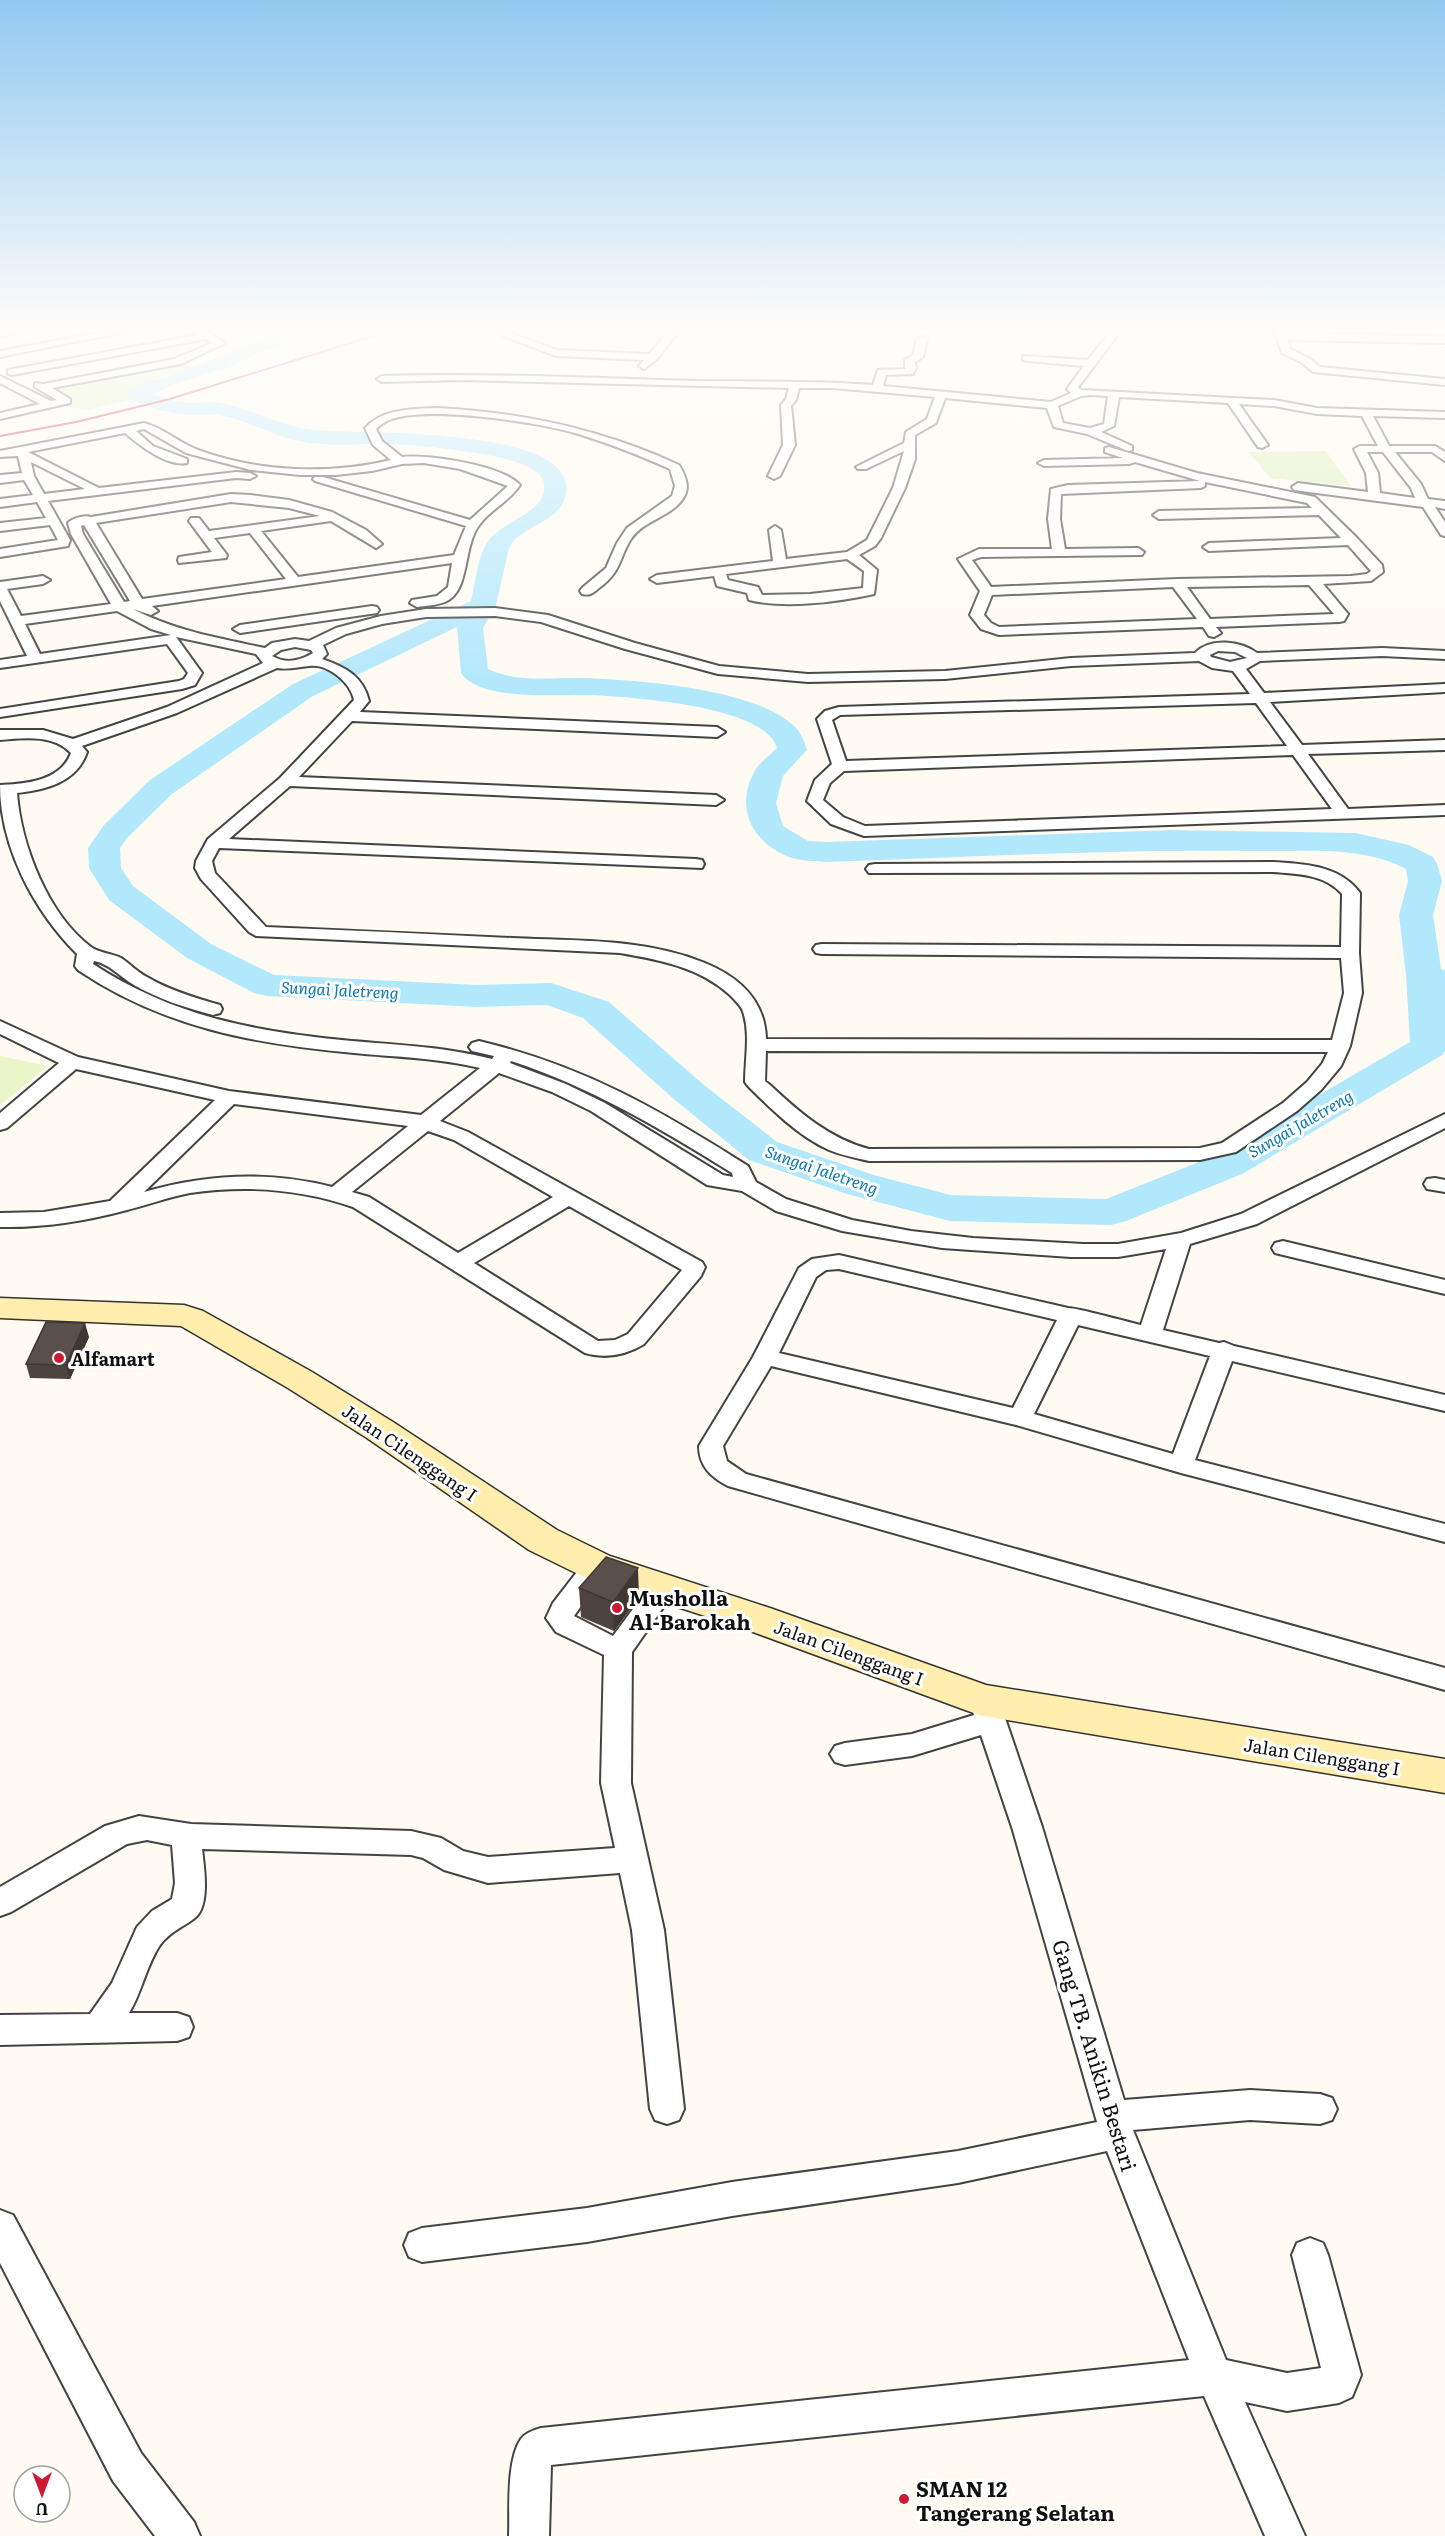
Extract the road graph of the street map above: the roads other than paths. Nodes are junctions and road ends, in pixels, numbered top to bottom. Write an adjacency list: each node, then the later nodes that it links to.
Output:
1 (31, 450): 14 (street)
2 (155, 450): 21 (street)
3 (187, 450): 18 (street)
4 (387, 450): 18 (street)
5 (634, 450): 61 (street)
6 (786, 450): 23 (street)
7 (897, 450): 20 (street)
8 (910, 450): 50 (street)
9 (1110, 450): 17 (street)
10 (1137, 450): 28 (street)
11 (1359, 450): 28 (street)
12 (1387, 450): 30 (street)
13 (1412, 450): 15 (street)
14 (20, 453): 16 (street); 22 (street); 26 (street)
15 (1443, 453)
16 (0, 454)
17 (1140, 460): 19 (street); 25 (street)
18 (399, 461): 38 (street)
19 (1044, 463)
20 (862, 467)
21 (236, 475): 26 (street); 38 (street)
22 (28, 476): 24 (street); 27 (street)
23 (774, 476)
24 (0, 479)
25 (1233, 483): 32 (street); 49 (street)
26 (98, 492): 27 (street)
27 (40, 498): 29 (street); 36 (street)
28 (1374, 498): 30 (street)
29 (0, 503)
30 (1425, 503): 31 (street); 39 (street)
31 (1445, 505)
32 (1323, 511): 33 (street); 44 (street)
33 (1159, 515)
34 (334, 518): 35 (street); 41 (street); 45 (street)
35 (87, 519): 64 (street); 65 (street)
36 (54, 521): 40 (street); 48 (street)
37 (195, 521): 43 (street)
38 (472, 524): 51 (street)
39 (1443, 526)
40 (0, 527)
41 (253, 529): 43 (street); 58 (street)
42 (775, 530): 53 (street)
43 (205, 535): 52 (street)
44 (1353, 542): 46 (street); 57 (street)
45 (376, 544)
46 (1209, 547)
47 (1138, 552): 49 (street)
48 (0, 553)
49 (1059, 553): 62 (street)
50 (850, 555): 53 (street); 54 (street)
51 (460, 558): 58 (street); 63 (street)
52 (184, 560)
53 (780, 563): 54 (street)
54 (719, 571): 55 (street)
55 (657, 579)
56 (43, 580): 60 (street)
57 (1312, 580): 59 (street); 68 (street)
58 (295, 582): 64 (street)
59 (1177, 583): 62 (street); 68 (street)
60 (0, 587): 67 (street)
61 (587, 591)
62 (987, 591): 68 (street)
63 (441, 599): 66 (street); 69 (street)
64 (138, 604): 65 (street); 70 (street)
65 (120, 607): 67 (street); 70 (street)
66 (436, 613): 71 (street); 75 (street)
67 (17, 621): 77 (street)
68 (1207, 624): 72 (street)
69 (240, 629)
70 (205, 638): 73 (street)
71 (312, 645): 73 (street); 78 (street)
72 (1223, 647): 75 (street); 76 (street)
73 (265, 652): 79 (street)
74 (1445, 656): 76 (street)
75 (1202, 657): 81 (street)
76 (1254, 657): 81 (street)
77 (36, 659): 80 (street); 84 (street)
78 (311, 660): 79 (street); 85 (street)
79 (276, 663): 88 (street)
80 (0, 664)
81 (1237, 666): 83 (street)
82 (1445, 688): 83 (street)
83 (1260, 698): 90 (street); 91 (street)
84 (0, 713)
85 (349, 716): 86 (street); 92 (street)
86 (717, 732)
87 (0, 735): 88 (street)
88 (73, 744): 93 (street)
89 (1445, 745): 90 (street)
90 (1297, 749): 91 (street); 96 (street)
91 (840, 766): 96 (street)
92 (286, 781): 94 (street); 97 (street)
93 (4, 789): 105 (street)
94 (716, 800)
95 (1445, 810): 96 (street)
96 (1342, 812)
97 (214, 843): 98 (street); 103 (street)
98 (696, 864)
99 (875, 870): 101 (street)
100 (822, 949): 101 (street)
101 (1350, 953): 104 (street)
102 (0, 1027): 106 (street)
103 (757, 1045): 104 (street); 104 (street)
104 (1340, 1046)
105 (503, 1059): 109 (street); 115 (street)
106 (72, 1062): 107 (street); 110 (street)
107 (229, 1097): 109 (street); 113 (street)
108 (1445, 1120): 115 (street)
109 (424, 1122): 111 (street); 112 (street)
110 (0, 1124)
111 (338, 1193): 113 (street); 117 (street)
112 (570, 1196): 117 (street); 117 (street)
113 (117, 1206): 114 (street)
114 (0, 1220)
115 (1180, 1239): 121 (street)
116 (1283, 1248): 118 (street)
117 (458, 1263)
118 (1445, 1287)
119 (0, 1308): 128 (street, Jalan Cilenggang I)
120 (1072, 1314): 121 (street); 123 (street); 125 (street)
121 (1150, 1333): 122 (street)
122 (1224, 1349): 124 (street); 126 (street)
123 (765, 1356): 125 (street); 131 (street)
124 (1445, 1402)
125 (1020, 1418): 126 (street)
126 (1181, 1465): 127 (street)
127 (1445, 1533)
128 (596, 1566): 129 (street, Jalan Cilenggang I); 130 (street)
129 (663, 1589): 130 (street); 132 (street, Jalan Cilenggang I)
130 (618, 1650): 136 (street)
131 (1445, 1679)
132 (987, 1711): 133 (street); 134 (street, Jalan Cilenggang I); 143 (street, Gang TB. Anikin Bestari)
133 (844, 1754)
134 (1445, 1776)
135 (186, 1835): 136 (street); 137 (street); 139 (street)
136 (634, 1859): 141 (street)
137 (0, 1903)
138 (177, 2027): 139 (street)
139 (99, 2028): 140 (street)
140 (0, 2030)
141 (667, 2109)
142 (1320, 2109): 143 (street)
143 (1115, 2125): 145 (street); 147 (street, Gang TB. Anikin Bestari)
144 (0, 2227): 148 (street)
145 (422, 2245)
146 (1310, 2255): 147 (street)
147 (1214, 2376): 149 (street); 150 (street, Gang TB. Anikin Bestari)
148 (180, 2536)
149 (529, 2536)
150 (1284, 2536)

